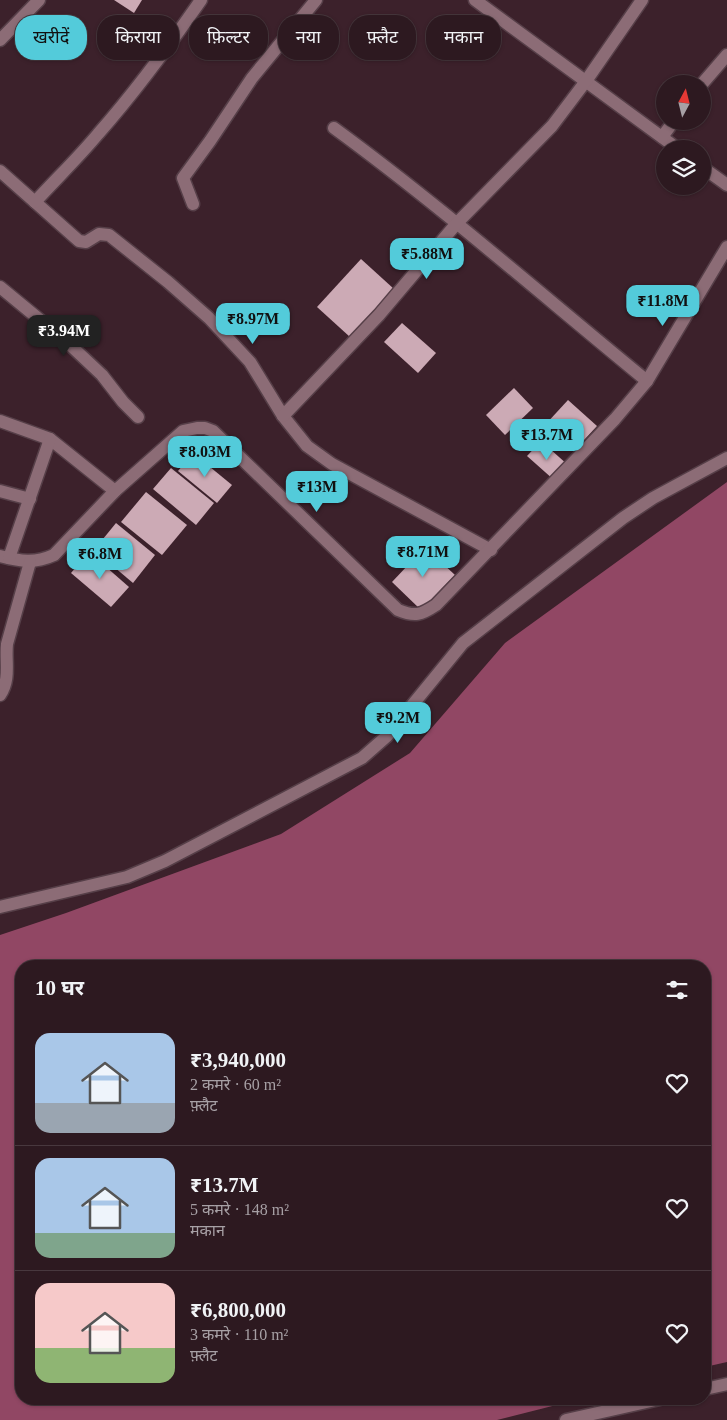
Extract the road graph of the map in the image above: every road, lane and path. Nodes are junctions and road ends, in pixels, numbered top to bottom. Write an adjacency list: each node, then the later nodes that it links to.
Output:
1 (39, 0): 6 (street)
2 (201, 0): 17 (street)
3 (316, 0): 18 (street)
4 (475, 0): 9 (street)
5 (635, 2): 9 (street)
6 (0, 40)
7 (727, 55): 8 (street)
8 (710, 75)
9 (586, 81): 12 (street); 19 (street)
10 (334, 128): 19 (street)
11 (667, 130): 12 (street)
12 (662, 137): 13 (street)
13 (666, 140)
14 (0, 171): 17 (street)
15 (711, 173): 16 (street)
16 (727, 184)
17 (35, 202): 23 (street)
18 (193, 204)
19 (457, 223): 22 (street); 23 (street)
20 (727, 247): 22 (street)
21 (0, 286): 24 (street)
22 (647, 381): 31 (street)
23 (283, 416): 31 (street)
24 (138, 417)
25 (0, 421): 26 (street)
26 (50, 439): 29 (street); 30 (street)
27 (727, 458): 37 (street)
28 (0, 491): 30 (street)
29 (115, 491): 31 (street); 33 (street)
30 (30, 499): 32 (street)
31 (491, 550)
32 (4, 557): 33 (street)
33 (30, 562): 34 (street)
34 (6, 626): 35 (street)
35 (3, 649): 36 (street)
36 (0, 695)
37 (0, 907)
38 (727, 1384): 39 (street)
39 (711, 1388)
40 (633, 1405): 41 (street)
41 (566, 1420)

